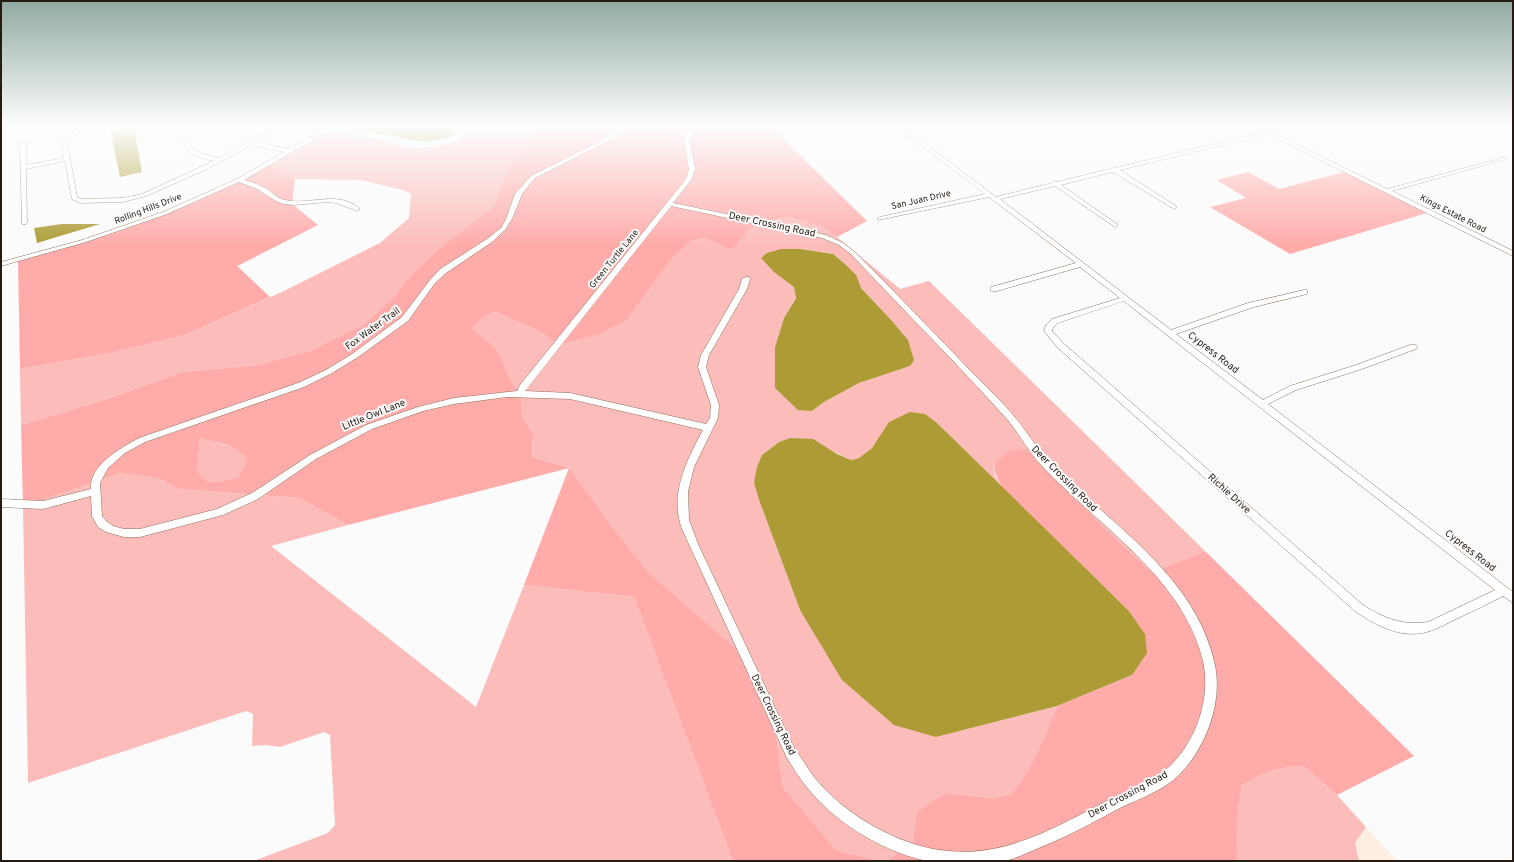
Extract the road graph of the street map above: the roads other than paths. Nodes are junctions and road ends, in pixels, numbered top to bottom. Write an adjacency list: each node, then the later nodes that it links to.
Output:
1 (31, 166): 11 (street)
2 (67, 166): 3 (street)
3 (208, 166)
4 (263, 166): 13 (street, Rolling Hills Drive)
5 (554, 166): 35 (street, Fox Water Trail)
6 (692, 166): 17 (street, Green Turtle Lane)
7 (952, 166): 16 (street, Cypress Road)
8 (1128, 166): 12 (street, San Juan Drive)
9 (1337, 166): 15 (street, Kings Estate Road)
10 (1475, 166): 15 (street)
11 (23, 168): 21 (street)
12 (1113, 170): 14 (street, San Juan Drive); 18 (street)
13 (239, 180): 19 (street); 24 (street, Rolling Hills Drive)
14 (1055, 183): 16 (street, San Juan Drive); 22 (street)
15 (1387, 191): 23 (street, Kings Estate Road)
16 (992, 197): 20 (street, San Juan Drive); 25 (street, Cypress Road)
17 (670, 204): 32 (street, Green Turtle Lane); 34 (street, Deer Crossing Road)
18 (1174, 207)
19 (357, 209)
20 (880, 219)
21 (24, 223)
22 (1115, 225)
23 (1513, 254)
24 (1, 264)
25 (1081, 264): 27 (street); 29 (street, Cypress Road)
26 (746, 279): 34 (street, Deer Crossing Road)
27 (994, 289)
28 (1304, 292): 30 (street)
29 (1126, 298): 30 (street, Cypress Road); 37 (street, Richie Drive)
30 (1170, 333): 33 (street, Cypress Road)
31 (1413, 347): 33 (street)
32 (520, 394): 34 (street, Little Owl Lane); 35 (street, Little Owl Lane)
33 (1262, 404): 37 (street, Cypress Road)
34 (709, 428)
35 (96, 491): 36 (street)
36 (1, 503)
37 (1504, 591): 38 (street, Cypress Road)
38 (1513, 598)

